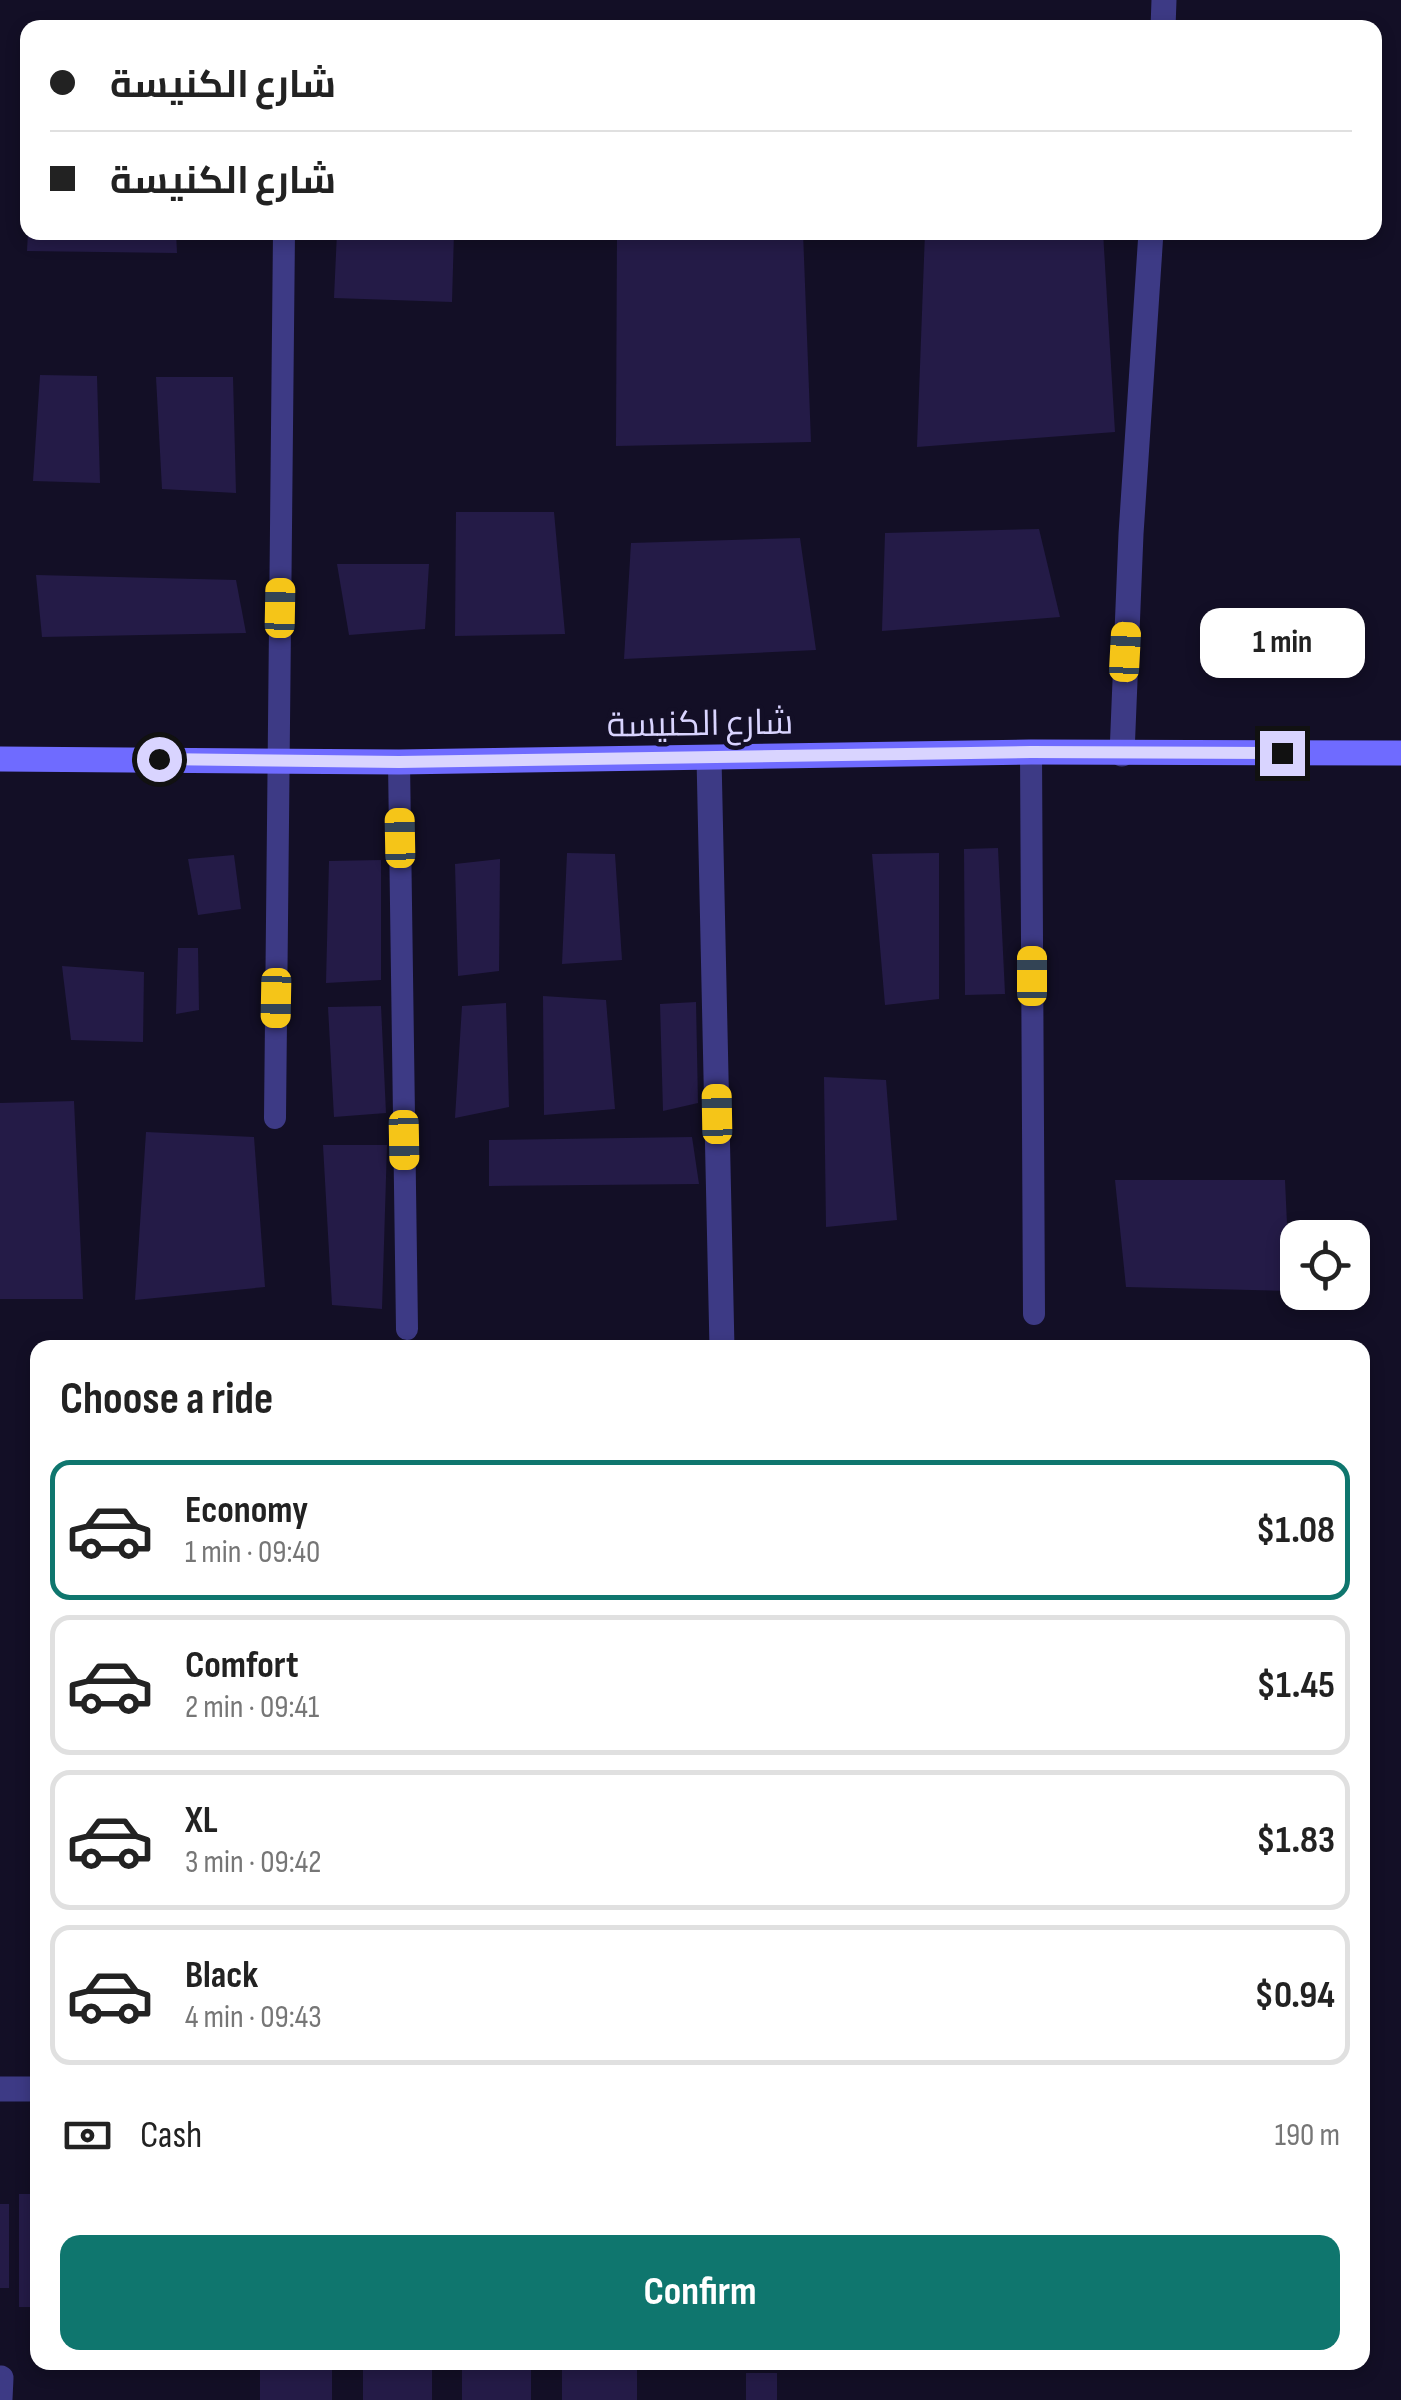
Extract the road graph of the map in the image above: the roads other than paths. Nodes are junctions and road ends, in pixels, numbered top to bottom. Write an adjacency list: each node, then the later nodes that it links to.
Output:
1 (284, 240): 8 (lane)
2 (1150, 240): 5 (street)
3 (1031, 752): 5 (main road, شارع الكنيسة); 6 (main road, شارع الكنيسة); 11 (lane)
4 (1401, 753): 5 (main road, شارع الكنيسة)
5 (1122, 754)
6 (710, 758): 9 (main road, شارع الكنيسة); 13 (street)
7 (0, 759): 8 (main road, شارع الكنيسة)
8 (278, 759): 9 (main road, شارع الكنيسة); 10 (lane)
9 (399, 762): 12 (lane)
10 (274, 1118)
11 (1034, 1314)
12 (407, 1329)
13 (722, 1340)
14 (0, 2089): 15 (street)
15 (30, 2089)
16 (1, 2378): 17 (street)
17 (0, 2400)

